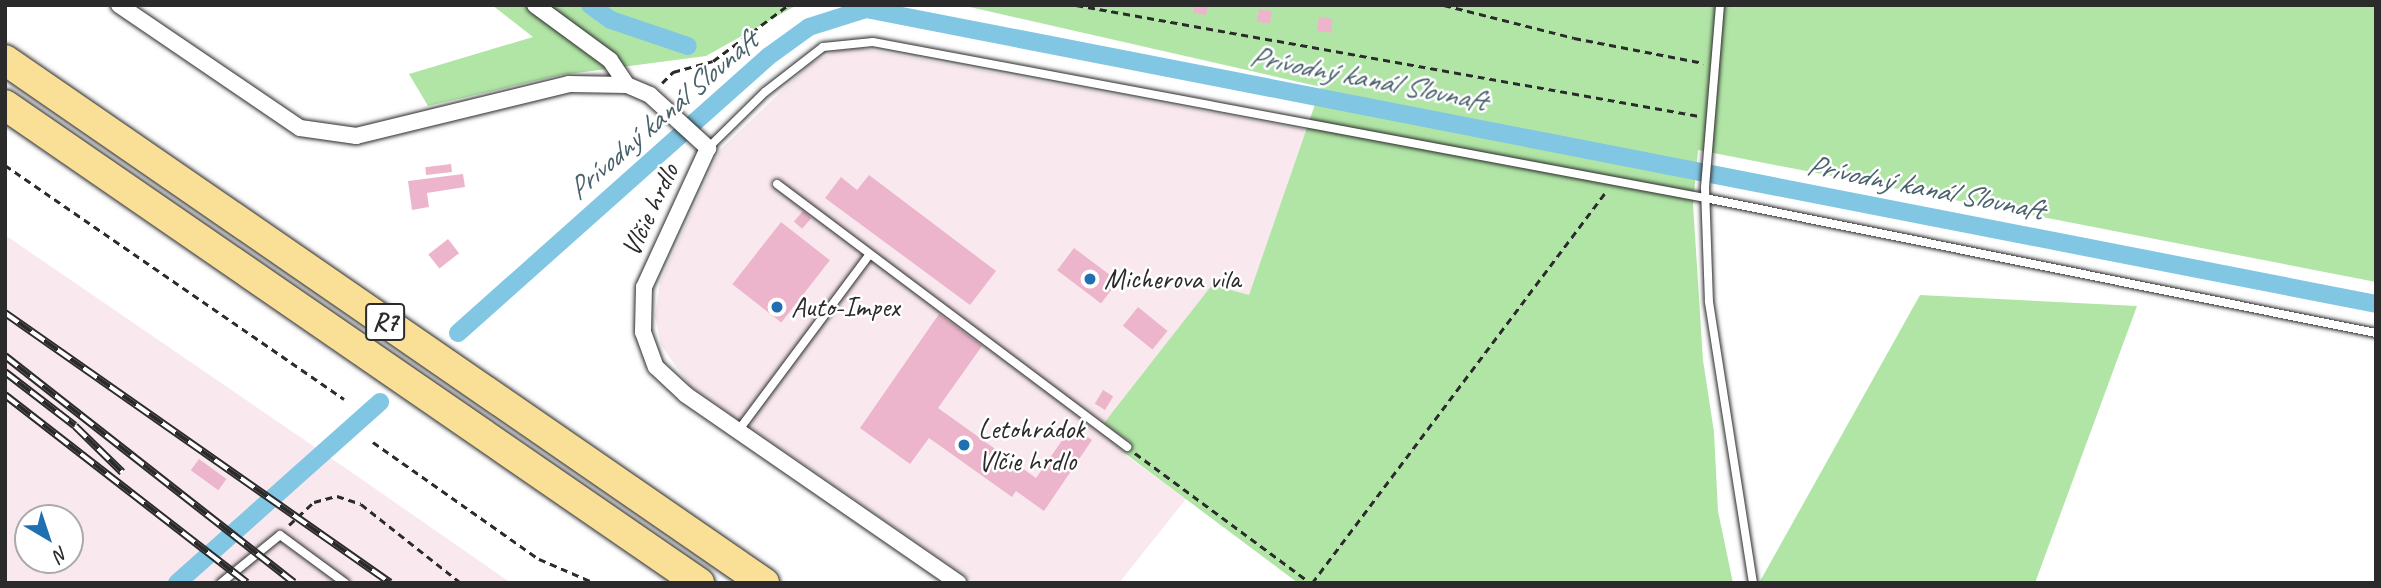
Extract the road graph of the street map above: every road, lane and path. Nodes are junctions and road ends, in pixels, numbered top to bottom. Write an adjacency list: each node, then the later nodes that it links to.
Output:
1 (119, 5): 11 (street, Vlčie hrdlo)
2 (535, 5): 11 (street)
3 (788, 5): 12 (path)
4 (997, 5): 5 (path)
5 (1024, 5)
6 (1076, 5): 14 (path)
7 (1444, 5): 10 (path)
8 (1720, 5): 10 (lane)
9 (5, 60): 32 (highway, R7)
10 (1714, 65): 14 (lane)
11 (627, 85): 12 (street, Vlčie hrdlo)
12 (650, 95): 15 (street, Vlčie hrdlo)
13 (5, 105): 31 (highway, R7)
14 (1709, 117): 19 (lane)
15 (704, 144): 17 (lane); 23 (street, Vlčie hrdlo)
16 (5, 165): 22 (path)
17 (1613, 181): 19 (lane); 34 (path)
18 (777, 184): 20 (lane)
19 (1705, 198): 21 (lane); 35 (lane)
20 (869, 255): 23 (lane); 25 (lane)
21 (2376, 333)
22 (344, 399)
23 (738, 431): 33 (street, Vlčie hrdlo)
24 (373, 442): 30 (path)
25 (1127, 447): 34 (path)
26 (280, 535): 27 (lane); 28 (lane); 29 (path)
27 (221, 583)
28 (345, 583)
29 (461, 583)
30 (595, 583)
31 (699, 583)
32 (764, 583)
33 (960, 583)
34 (1312, 583)
35 (1753, 583)

